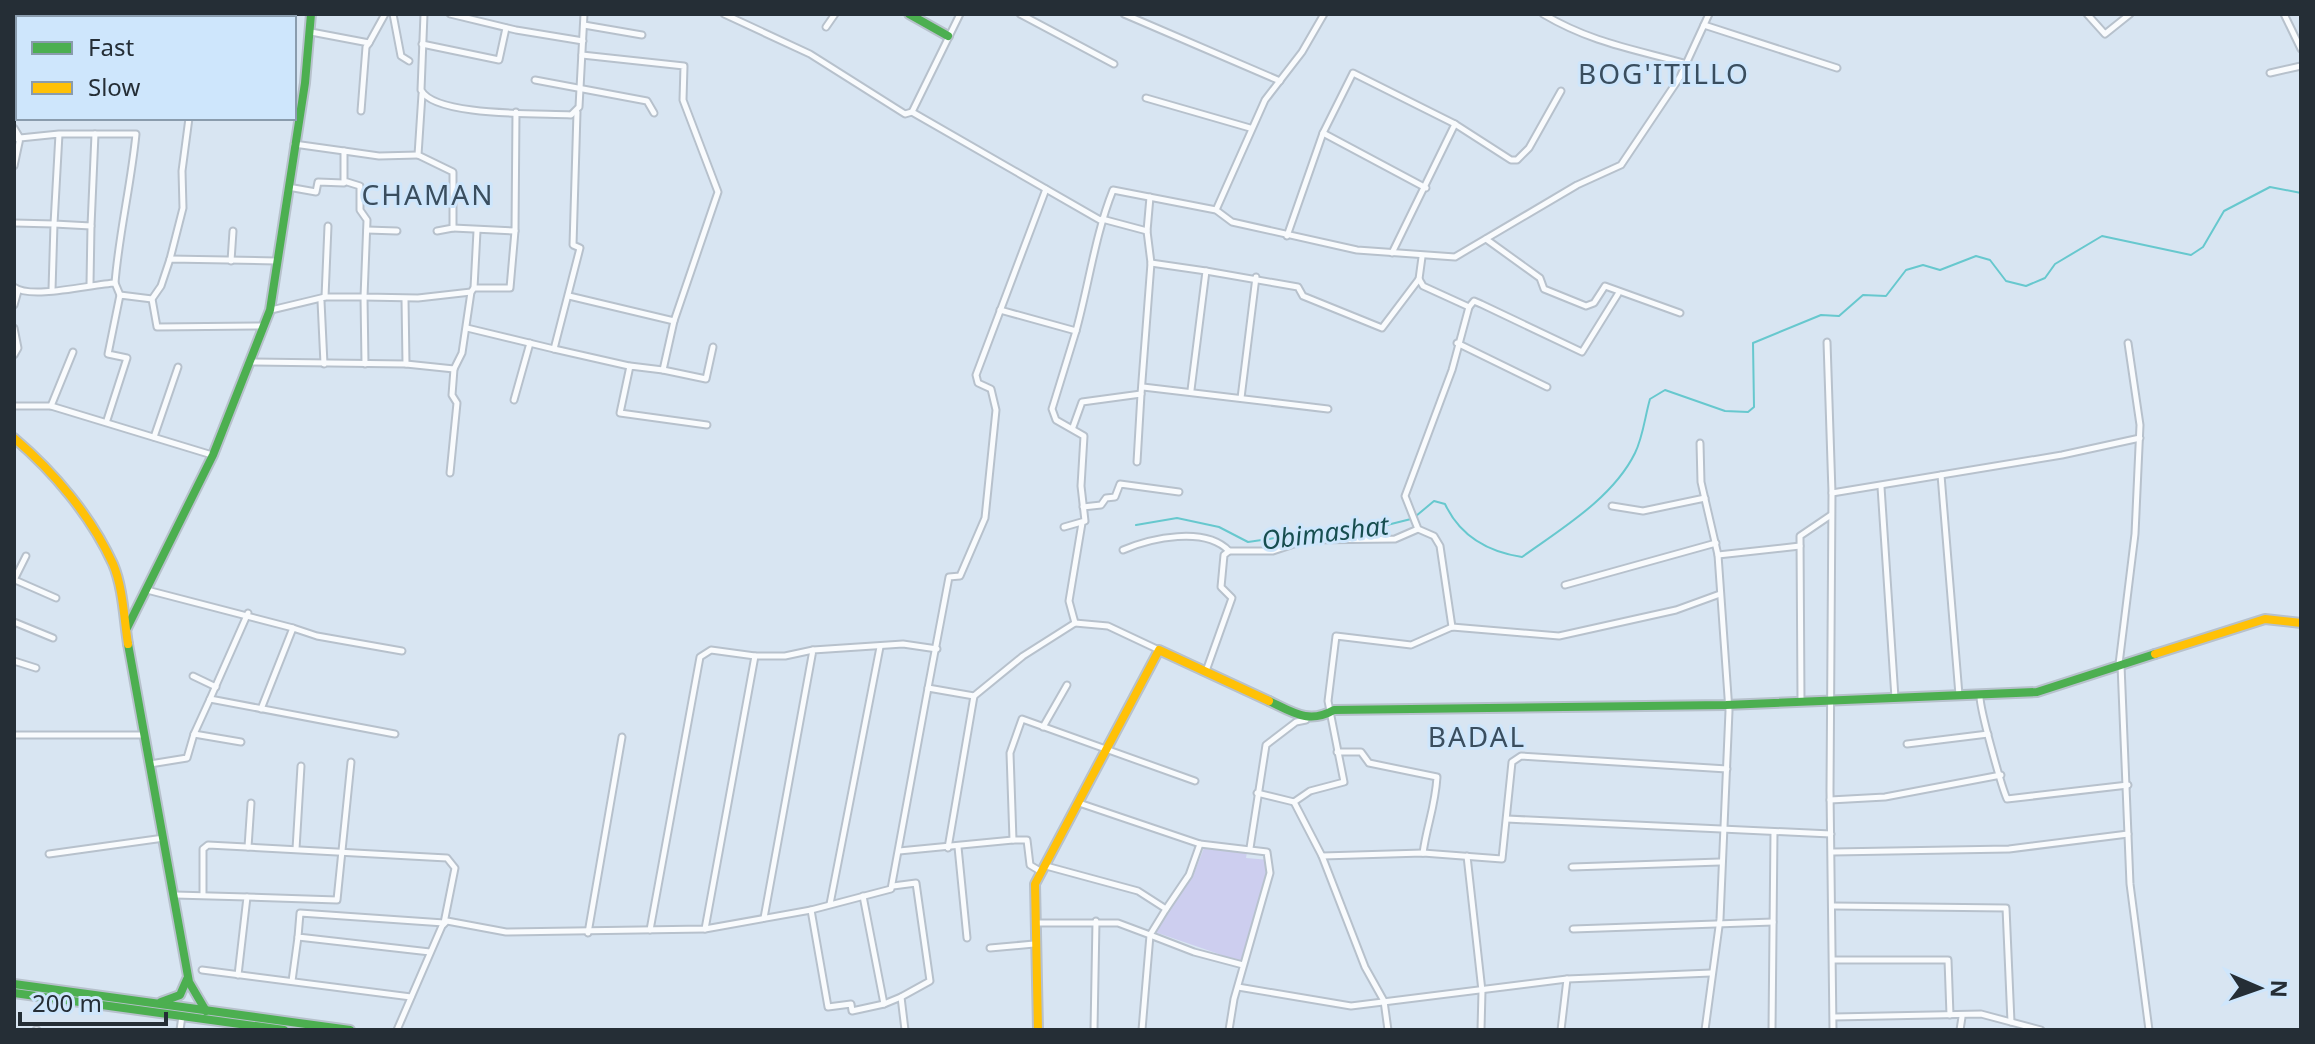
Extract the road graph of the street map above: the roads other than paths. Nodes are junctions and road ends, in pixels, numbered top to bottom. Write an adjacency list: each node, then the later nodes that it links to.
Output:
1 (311, 14): 25 (main road)
2 (385, 14): 29 (street)
3 (393, 14): 33 (street)
4 (424, 14): 30 (street)
5 (450, 14): 20 (street)
6 (495, 14): 20 (street)
7 (584, 14): 21 (street)
8 (724, 14): 50 (street)
9 (835, 14): 23 (street)
10 (909, 14): 27 (main road)
11 (960, 14): 27 (street)
12 (1020, 14): 34 (street)
13 (1124, 14): 42 (street)
14 (1324, 14): 42 (street)
15 (1543, 14): 35 (street)
16 (1709, 14): 22 (street)
17 (2087, 14): 18 (street)
18 (2130, 14)
19 (2284, 14): 31 (street)
20 (492, 24): 24 (street)
21 (584, 25): 26 (street); 28 (street)
22 (1704, 25): 35 (street); 37 (street)
23 (826, 27)
24 (506, 28): 28 (street); 30 (street)
25 (311, 32): 29 (street); 40 (main road)
26 (642, 35)
27 (948, 36): 50 (street)
28 (583, 41): 32 (street)
29 (369, 43): 47 (street)
30 (422, 44): 45 (street)
31 (2301, 49)
32 (582, 55): 43 (street); 111 (street)
33 (409, 61)
34 (1114, 64)
35 (1687, 64): 84 (street)
36 (2301, 66): 38 (street)
37 (1837, 68)
38 (2270, 73)
39 (296, 78): 40 (street)
40 (306, 79): 60 (main road)
41 (535, 80): 43 (street)
42 (1280, 81): 55 (street)
43 (580, 87): 49 (street); 51 (street)
44 (1561, 91): 53 (street)
45 (422, 93): 48 (street); 62 (street)
46 (1146, 98): 55 (street)
47 (361, 111)
48 (516, 112): 49 (street); 81 (street)
49 (577, 112): 101 (street)
50 (912, 112): 67 (street)
51 (654, 113)
52 (189, 120): 87 (street)
53 (1455, 124): 56 (street); 66 (street)
54 (14, 128): 59 (street)
55 (1250, 128): 69 (street)
56 (1323, 133): 66 (street); 83 (street)
57 (59, 134): 58 (street); 59 (street); 72 (street)
58 (95, 134): 73 (street); 94 (street)
59 (17, 138): 63 (street)
60 (294, 144): 61 (street); 65 (main road)
61 (344, 151): 62 (street); 64 (street)
62 (418, 155): 75 (street)
63 (14, 166)
64 (345, 183): 65 (street); 76 (street)
65 (288, 187): 89 (main road)
66 (1426, 188): 85 (street)
67 (1046, 189): 70 (street); 109 (street)
68 (1150, 197): 69 (street); 70 (street); 82 (street)
69 (1216, 210): 83 (street)
70 (1101, 219): 82 (street); 115 (street)
71 (14, 221): 72 (street)
72 (54, 224): 73 (street); 97 (street)
73 (91, 226): 95 (street)
74 (328, 226): 104 (street)
75 (453, 228): 79 (street); 80 (street)
76 (367, 230): 78 (street); 102 (street)
77 (233, 231): 88 (street)
78 (397, 231)
79 (437, 231)
80 (477, 231): 81 (street); 98 (street)
81 (515, 231): 98 (street)
82 (1147, 231): 90 (street)
83 (1287, 236): 85 (street)
84 (1485, 239): 86 (street); 99 (street)
85 (1392, 253): 86 (street)
86 (1422, 257): 93 (street)
87 (170, 259): 88 (street); 103 (street)
88 (231, 261): 89 (street)
89 (276, 261): 108 (main road)
90 (1151, 263): 91 (street); 132 (street)
91 (1206, 271): 92 (street); 134 (street)
92 (1256, 277): 93 (street); 136 (street)
93 (1419, 279): 107 (street)
94 (115, 283): 95 (street); 100 (street)
95 (90, 284): 97 (street)
96 (16, 289): 97 (street); 106 (street)
97 (52, 290)
98 (473, 290): 105 (street); 114 (street)
99 (1618, 294): 107 (street); 110 (street)
100 (120, 295): 103 (street); 141 (street)
101 (569, 296): 111 (street); 121 (street)
102 (364, 297): 104 (street); 105 (street); 126 (street)
103 (152, 299): 112 (street)
104 (323, 299): 108 (street); 125 (street)
105 (405, 299): 127 (street)
106 (14, 305)
107 (1469, 307): 118 (street)
108 (270, 310): 112 (main road)
109 (1000, 310): 115 (street); 182 (street)
110 (1680, 313)
111 (674, 321): 131 (street)
112 (264, 326): 124 (main road)
113 (14, 328): 123 (street)
114 (467, 328): 117 (street); 130 (street)
115 (1076, 331): 143 (street)
116 (1827, 342): 154 (street)
117 (530, 343): 121 (street); 137 (street)
118 (1457, 343): 133 (street); 161 (street)
119 (2128, 343): 146 (street)
120 (713, 347): 131 (street)
121 (554, 349): 128 (street)
122 (73, 352): 139 (street)
123 (14, 355)
124 (250, 362): 125 (street); 148 (main road)
125 (324, 364): 126 (street)
126 (365, 364): 127 (street)
127 (406, 364): 130 (street)
128 (630, 366): 131 (street); 142 (street)
129 (178, 367): 144 (street)
130 (454, 369): 150 (street)
131 (663, 370)
132 (1143, 387): 134 (street); 135 (street)
133 (1547, 387)
134 (1191, 390): 136 (street)
135 (1141, 394): 143 (street); 149 (street)
136 (1241, 398): 140 (street)
137 (514, 400)
138 (14, 406): 139 (street)
139 (51, 406): 141 (street)
140 (1328, 409)
141 (107, 420): 144 (street)
142 (707, 425)
143 (1073, 427): 157 (street)
144 (154, 437): 148 (street)
145 (14, 438): 178 (main road)
146 (2140, 438): 151 (street); 188 (street)
147 (1700, 443): 155 (street)
148 (213, 455): 170 (main road)
149 (1137, 462)
150 (450, 473)
151 (1941, 475): 152 (street); 197 (street)
152 (1881, 487): 154 (street); 198 (street)
153 (1179, 492): 157 (street)
154 (1832, 493): 158 (street)
155 (1705, 498): 156 (street); 162 (street)
156 (1612, 506)
157 (1083, 507): 159 (street)
158 (1832, 514): 163 (street); 200 (street)
159 (1082, 523): 160 (street); 175 (street)
160 (1064, 527)
161 (1418, 529): 165 (street); 177 (street)
162 (1716, 543): 166 (street); 169 (street)
163 (1800, 546): 166 (street); 201 (street)
164 (1123, 550): 165 (street)
165 (1229, 551): 190 (street)
166 (1718, 555): 171 (street)
167 (26, 556): 168 (street)
168 (14, 580): 172 (street)
169 (1565, 585)
170 (147, 590): 173 (street); 178 (main road)
171 (1720, 594): 177 (street); 202 (street)
172 (56, 598)
173 (248, 613): 179 (street); 193 (street)
174 (14, 622): 180 (street)
175 (1075, 623): 184 (street); 196 (street)
176 (2301, 623): 188 (main road)
177 (1452, 627): 204 (street)
178 (127, 628): 211 (main road)
179 (293, 628): 185 (street); 203 (street)
180 (53, 638)
181 (880, 647): 182 (street); 183 (street); 257 (street)
182 (937, 649): 194 (street)
183 (813, 650): 186 (street); 261 (street)
184 (1159, 650): 190 (main road); 215 (main road)
185 (402, 651)
186 (755, 656): 267 (street); 269 (street)
187 (14, 661): 189 (street)
188 (2120, 664): 195 (main road); 223 (street)
189 (36, 668)
190 (1206, 671): 205 (main road)
191 (193, 676): 193 (street)
192 (1067, 685): 206 (street)
193 (216, 687): 199 (street)
194 (928, 688): 196 (street); 243 (street)
195 (1980, 695): 197 (main road); 209 (street)
196 (974, 696): 239 (street)
197 (1959, 696): 198 (main road)
198 (1895, 698): 200 (main road)
199 (210, 699): 203 (street); 207 (street)
200 (1830, 700): 201 (main road); 225 (street)
201 (1801, 701): 202 (main road)
202 (1726, 705): 204 (main road); 220 (street)
203 (261, 709): 208 (street)
204 (1328, 713): 205 (main road); 216 (street)
205 (1307, 719): 224 (street)
206 (1043, 727): 215 (street); 235 (street)
207 (194, 734): 213 (street); 218 (street)
208 (395, 734)
209 (1988, 734): 214 (street); 221 (street)
210 (14, 735): 211 (street)
211 (145, 735): 218 (main road)
212 (622, 737): 270 (street)
213 (241, 742)
214 (1907, 744)
215 (1108, 750): 222 (street); 228 (main road)
216 (1337, 752): 226 (street); 245 (street)
217 (351, 762): 242 (street)
218 (149, 764): 234 (main road)
219 (301, 766): 241 (street)
220 (1727, 769): 229 (street); 230 (street)
221 (2001, 775): 223 (street); 225 (street)
222 (1195, 781)
223 (2128, 785): 233 (street)
224 (1257, 793): 226 (street); 240 (street)
225 (1830, 800): 232 (street)
226 (1294, 802): 247 (street)
227 (251, 803): 237 (street)
228 (1079, 803): 236 (street); 251 (main road)
229 (1507, 819): 230 (street); 248 (street)
230 (1723, 829): 231 (street); 249 (street)
231 (1774, 832): 232 (street); 263 (street)
232 (1831, 834): 244 (street)
233 (2128, 834): 244 (street); 320 (street)
234 (164, 838): 246 (street); 253 (main road)
235 (1013, 840): 238 (street); 251 (street)
236 (1200, 844): 240 (street); 259 (street)
237 (248, 847): 241 (street); 254 (street)
238 (958, 847): 239 (street); 273 (street)
239 (948, 848): 243 (street)
240 (1250, 848): 278 (street)
241 (296, 849): 242 (street)
242 (343, 851): 256 (street); 264 (street)
243 (899, 851): 252 (street)
244 (1833, 852): 258 (street)
245 (1423, 853): 247 (street); 248 (street)
246 (49, 854)
247 (1322, 856): 292 (street)
248 (1467, 856): 287 (street)
249 (1720, 862): 250 (street); 266 (street)
250 (1572, 867)
251 (1041, 868): 259 (street); 265 (main road)
252 (893, 886): 255 (street); 290 (street)
253 (174, 895): 254 (street); 282 (main road)
254 (203, 895): 256 (street)
255 (863, 896): 257 (street); 294 (street)
256 (247, 897): 281 (street)
257 (830, 904): 260 (street)
258 (1834, 906): 277 (street); 300 (street)
259 (1166, 909): 271 (street)
260 (811, 910): 261 (street); 294 (street)
261 (764, 918): 267 (street)
262 (1096, 921): 265 (street); 271 (street); 309 (street)
263 (1773, 922): 266 (street); 316 (street)
264 (444, 923): 270 (street); 272 (street); 276 (street)
265 (1034, 923): 274 (main road)
266 (1720, 924): 268 (street); 280 (street)
267 (705, 929): 269 (street)
268 (1573, 929)
269 (650, 931): 270 (street)
270 (588, 933)
271 (1150, 935): 278 (street); 310 (street)
272 (298, 937): 276 (street); 284 (street)
273 (967, 938)
274 (1034, 944): 275 (street); 308 (main road)
275 (990, 948)
276 (430, 952): 289 (street)
277 (1834, 960): 296 (street); 298 (street)
278 (1243, 965): 286 (street)
279 (202, 970): 281 (street)
280 (1711, 973): 283 (street); 315 (street)
281 (238, 975): 284 (street)
282 (187, 979): 293 (main road); 295 (main road)
283 (1567, 979): 287 (street); 314 (street)
284 (292, 981): 289 (street)
285 (14, 984): 291 (main road)
286 (1238, 987): 292 (street); 311 (street)
287 (1482, 991): 292 (street); 313 (street)
288 (14, 993): 291 (main road)
289 (411, 997): 306 (street)
290 (901, 997): 294 (street); 307 (street)
291 (86, 998): 293 (main road); 297 (main road)
292 (1384, 1001): 312 (street)
293 (155, 1004): 295 (main road)
294 (884, 1004)
295 (206, 1011): 301 (main road)
296 (1950, 1015): 298 (street); 299 (street)
297 (182, 1016): 303 (street); 304 (main road)
298 (1834, 1017): 317 (street)
299 (1962, 1017): 300 (street); 318 (street)
300 (2011, 1022): 302 (street)
301 (319, 1028): 305 (main road)
302 (2031, 1029): 319 (street)
303 (180, 1030)
304 (284, 1030)
305 (350, 1030)
306 (397, 1030)
307 (905, 1030)
308 (1038, 1030)
309 (1094, 1030)
310 (1142, 1030)
311 (1229, 1030)
312 (1388, 1030)
313 (1481, 1030)
314 (1561, 1030)
315 (1705, 1030)
316 (1772, 1030)
317 (1833, 1030)
318 (1960, 1030)
319 (2041, 1030)
320 (2149, 1030)

